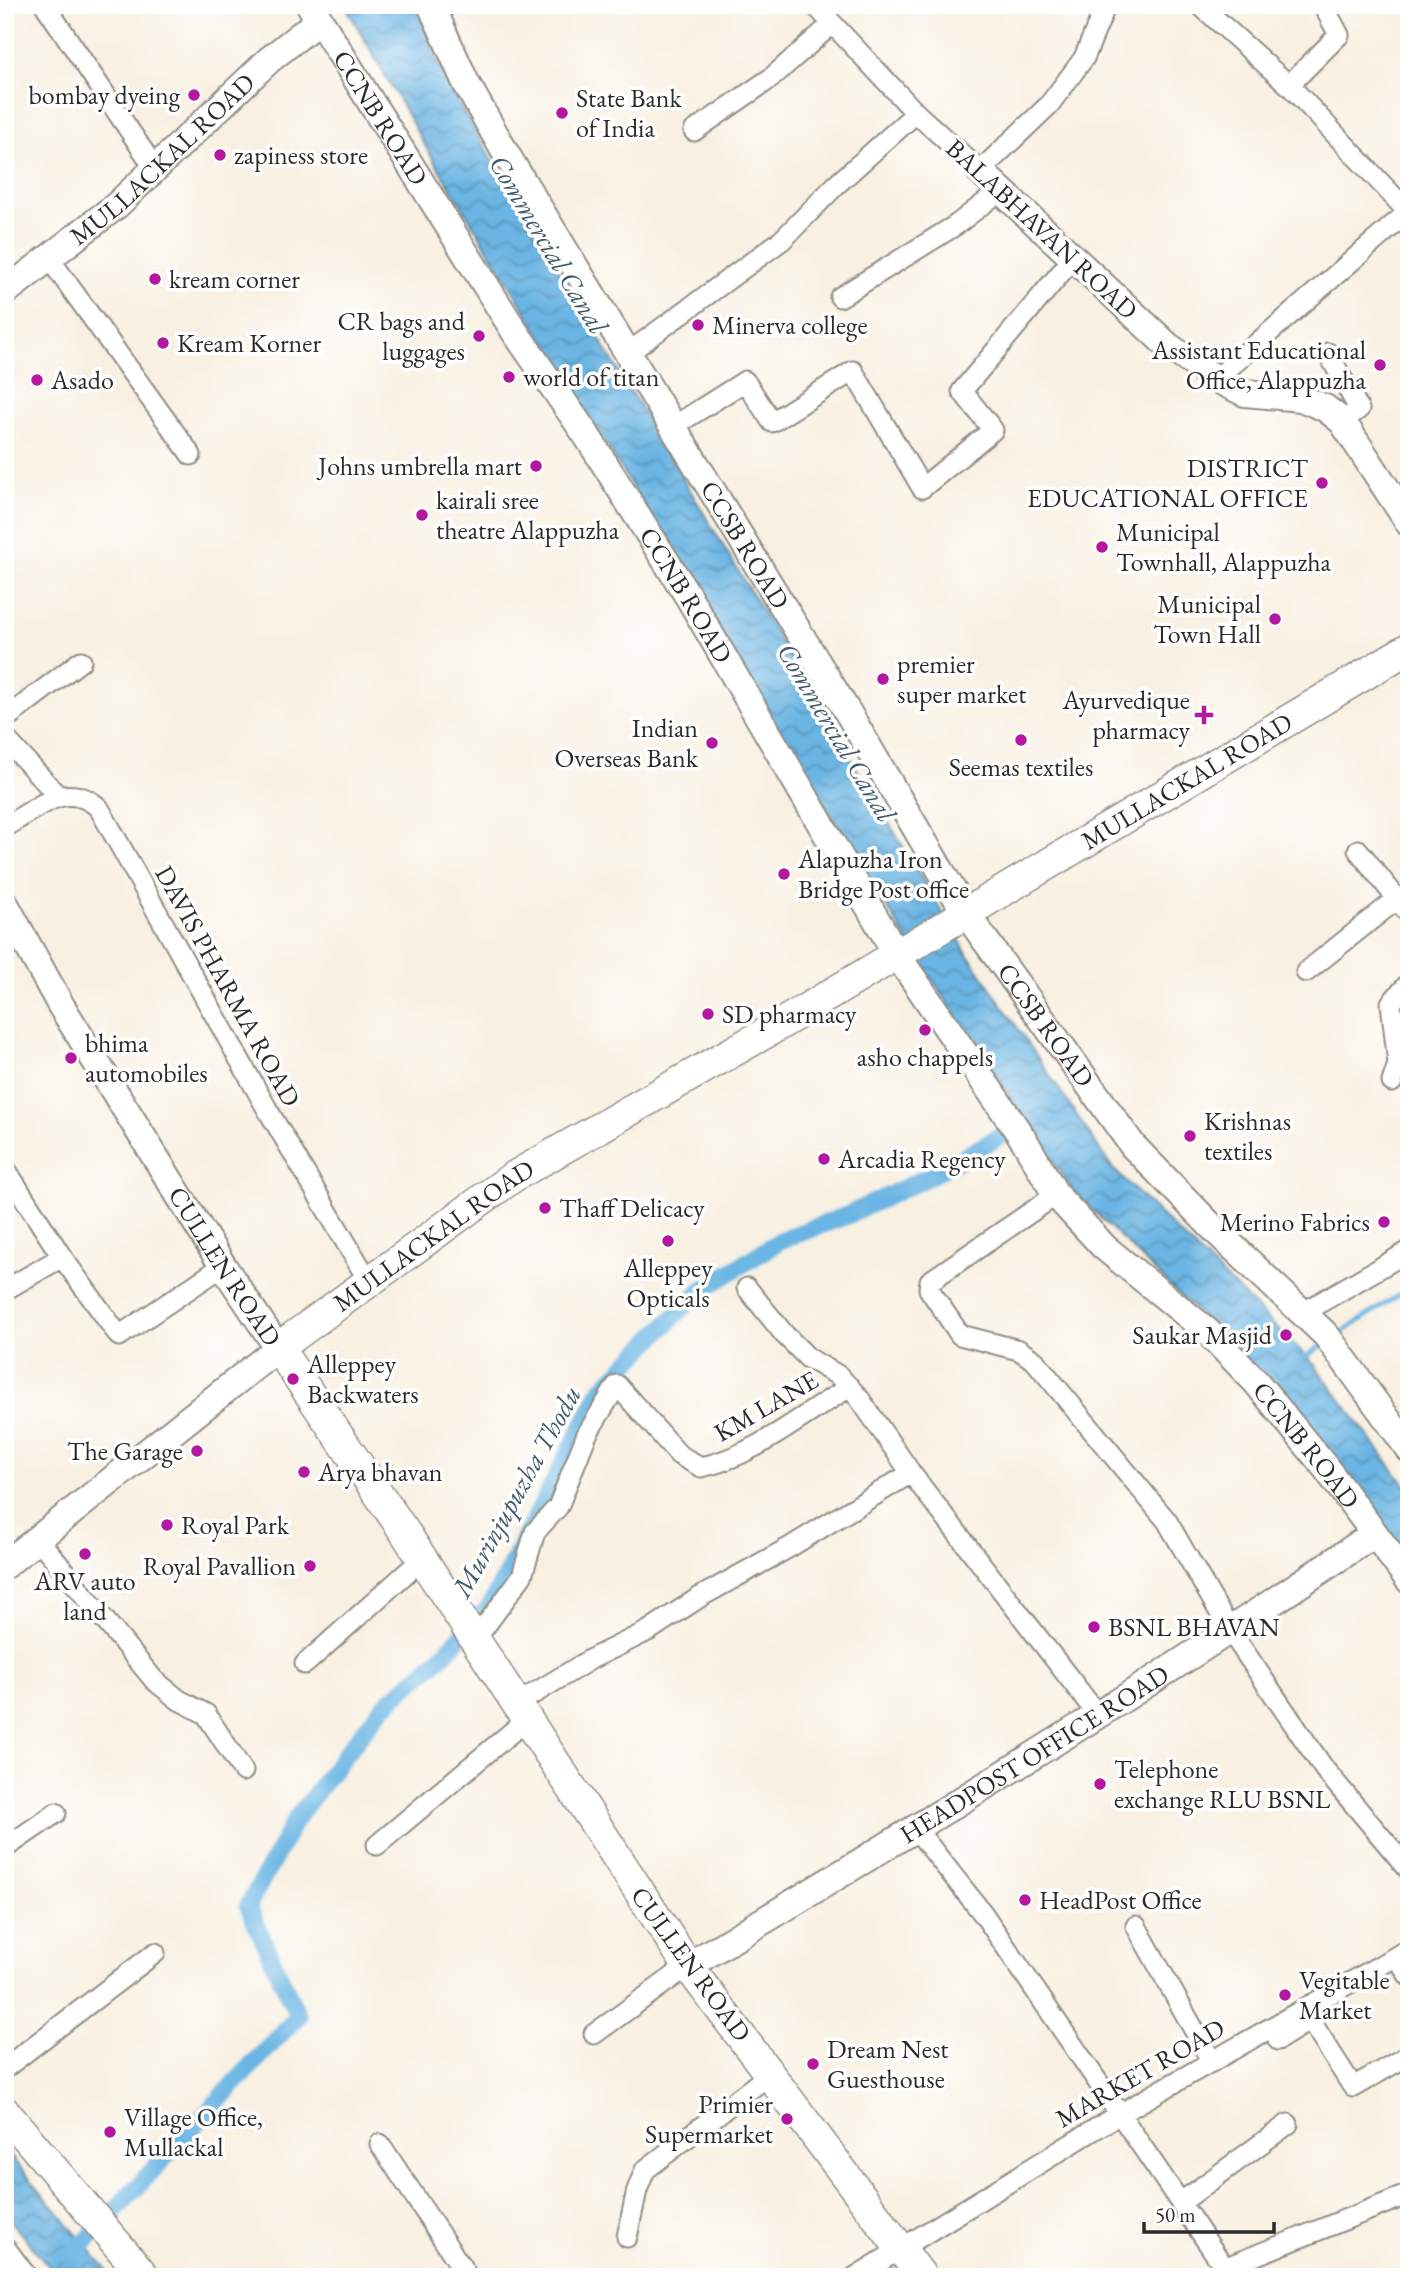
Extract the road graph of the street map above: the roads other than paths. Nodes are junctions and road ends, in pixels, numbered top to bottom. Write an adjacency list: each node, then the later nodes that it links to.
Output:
1 (45, 5): 12 (street)
2 (431, 5): 19 (main road, CCSB ROAD)
3 (815, 5): 8 (street, BALABHAVAN ROAD)
4 (1107, 5): 13 (street)
5 (1200, 5): 9 (street)
6 (1323, 5): 9 (street)
7 (314, 13): 12 (main road, MULLACKAL ROAD); 36 (main road, CCNB ROAD)
8 (832, 24): 10 (street, BALABHAVAN ROAD); 11 (street)
9 (1291, 87): 21 (street)
10 (916, 113): 13 (street, BALABHAVAN ROAD); 19 (street)
11 (694, 131)
12 (156, 170): 16 (main road, MULLACKAL ROAD)
13 (980, 172): 14 (main road, BALABHAVAN ROAD)
14 (1000, 191): 15 (main road, BALABHAVAN ROAD); 18 (street)
15 (1074, 257): 21 (main road, BALABHAVAN ROAD); 23 (street)
16 (49, 258): 17 (main road, MULLACKAL ROAD); 24 (street)
17 (5, 292)
18 (840, 297)
19 (628, 353): 23 (main road, CCSB ROAD)
20 (1328, 353): 22 (street)
21 (1216, 379): 22 (main road, BALABHAVAN ROAD)
22 (1342, 421): 25 (main road, BALABHAVAN ROAD)
23 (674, 426): 35 (main road, CCSB ROAD)
24 (191, 455)
25 (1409, 523)
26 (1409, 648): 35 (main road, MULLACKAL ROAD)
27 (81, 662): 28 (street)
28 (5, 719)
29 (5, 738): 30 (street)
30 (58, 796): 31 (street); 45 (street, DAVIS PHARMA ROAD)
31 (9, 819)
32 (1358, 850): 34 (street)
33 (5, 904): 44 (main road, CULLEN ROAD)
34 (1403, 907): 37 (street)
35 (961, 915): 36 (main road, MULLACKAL ROAD); 48 (main road, CCSB ROAD)
36 (899, 953): 41 (main road, CCNB ROAD); 45 (main road, MULLACKAL ROAD)
37 (1306, 972)
38 (1409, 983): 39 (street)
39 (1392, 1082)
40 (5, 1168): 43 (street)
41 (1056, 1195): 53 (main road, CCNB ROAD); 59 (street)
42 (1409, 1251): 48 (street)
43 (62, 1257): 44 (street); 47 (street)
44 (223, 1266): 49 (main road, CULLEN ROAD)
45 (368, 1280): 49 (main road, MULLACKAL ROAD)
46 (747, 1288): 50 (street)
47 (5, 1290)
48 (1304, 1312): 51 (main road, CCSB ROAD)
49 (278, 1348): 54 (main road, MULLACKAL ROAD); 55 (main road, CULLEN ROAD)
50 (849, 1387): 52 (street); 58 (street, KM LANE)
51 (1409, 1449)
52 (911, 1473): 61 (street); 62 (street)
53 (1374, 1534): 57 (main road, CCNB ROAD); 59 (main road, HEADPOST OFFICE ROAD)
54 (38, 1539): 56 (main road, MULLACKAL ROAD); 63 (street)
55 (422, 1559): 58 (main road, CULLEN ROAD); 60 (street)
56 (5, 1565)
57 (1409, 1580)
58 (468, 1630): 61 (main road, CULLEN ROAD)
59 (1231, 1632): 62 (main road, HEADPOST OFFICE ROAD); 68 (street)
60 (305, 1664)
61 (521, 1713): 66 (street); 72 (main road, CULLEN ROAD)
62 (1097, 1714): 65 (main road, HEADPOST OFFICE ROAD)
63 (243, 1771)
64 (56, 1813): 67 (street)
65 (916, 1829): 72 (main road, HEADPOST OFFICE ROAD); 81 (street)
66 (377, 1845)
67 (5, 1849)
68 (1409, 1870)
69 (1136, 1926): 77 (street)
70 (155, 1953): 78 (street)
71 (1403, 1953): 73 (street); 77 (street, MARKET ROAD)
72 (688, 1966): 74 (street); 79 (main road, CULLEN ROAD)
73 (1409, 1976)
74 (594, 2034)
75 (1278, 2040): 76 (street)
76 (1409, 2055)
77 (1212, 2062): 81 (street, MARKET ROAD)
78 (5, 2068)
79 (770, 2074): 86 (street); 87 (main road, CULLEN ROAD)
80 (5, 2112): 91 (main road)
81 (1118, 2115): 85 (street); 87 (street, MARKET ROAD)
82 (1288, 2124): 85 (street)
83 (380, 2144): 92 (street)
84 (1409, 2194): 89 (street)
85 (1180, 2203): 89 (street)
86 (627, 2237)
87 (900, 2247): 93 (street, MARKET ROAD); 94 (main road, CULLEN ROAD)
88 (5, 2253): 90 (main road)
89 (1227, 2272)
90 (23, 2277)
91 (145, 2277)
92 (468, 2277)
93 (855, 2277)
94 (922, 2277)

